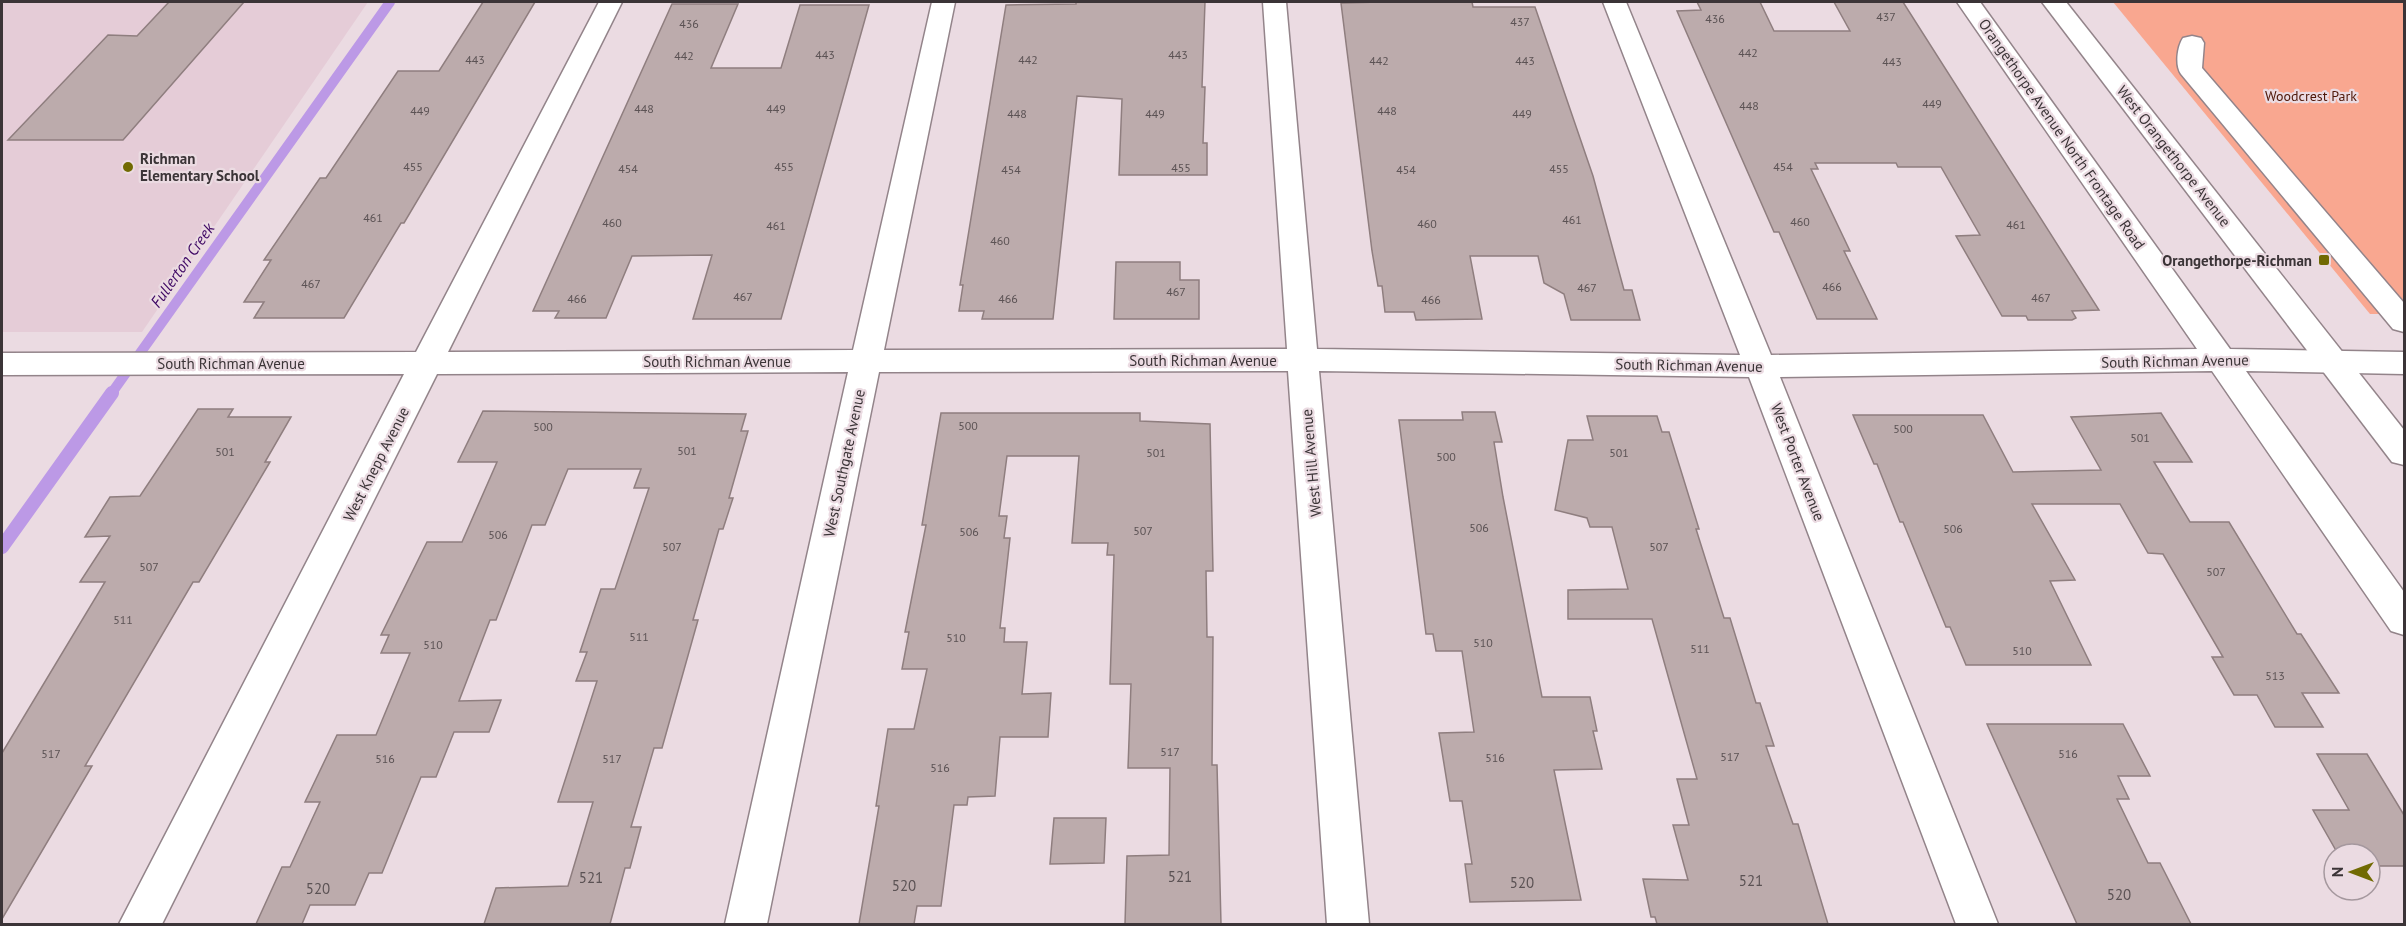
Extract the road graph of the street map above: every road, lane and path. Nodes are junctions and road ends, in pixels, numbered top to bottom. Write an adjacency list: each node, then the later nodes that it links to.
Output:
1 (610, 2): 13 (street, West Knepp Avenue)
2 (943, 2): 9 (street, West Southgate Avenue)
3 (1274, 2): 10 (street, West Hill Avenue)
4 (1615, 2): 16 (street, West Porter Avenue)
5 (1969, 2): 11 (street, Orangethorpe Avenue North Frontage Road)
6 (2054, 2): 12 (street, West Orangethorpe Avenue)
7 (2192, 43): 8 (street)
8 (2404, 322)
9 (866, 360): 10 (street, South Richman Avenue); 13 (street, South Richman Avenue); 20 (street, West Southgate Avenue)
10 (1303, 360): 16 (street, South Richman Avenue); 21 (street, West Hill Avenue)
11 (2222, 360): 12 (street, South Richman Avenue); 16 (street, South Richman Avenue); 18 (street, Orangethorpe Avenue North Frontage Road)
12 (2332, 360): 14 (street, South Richman Avenue); 17 (street, West Orangethorpe Avenue)
13 (428, 362): 15 (street, South Richman Avenue); 19 (street, West Knepp Avenue)
14 (2404, 363)
15 (2, 364)
16 (1760, 366): 22 (street, West Porter Avenue)
17 (2404, 453)
18 (2404, 620)
19 (140, 924)
20 (746, 924)
21 (1348, 924)
22 (1977, 924)

